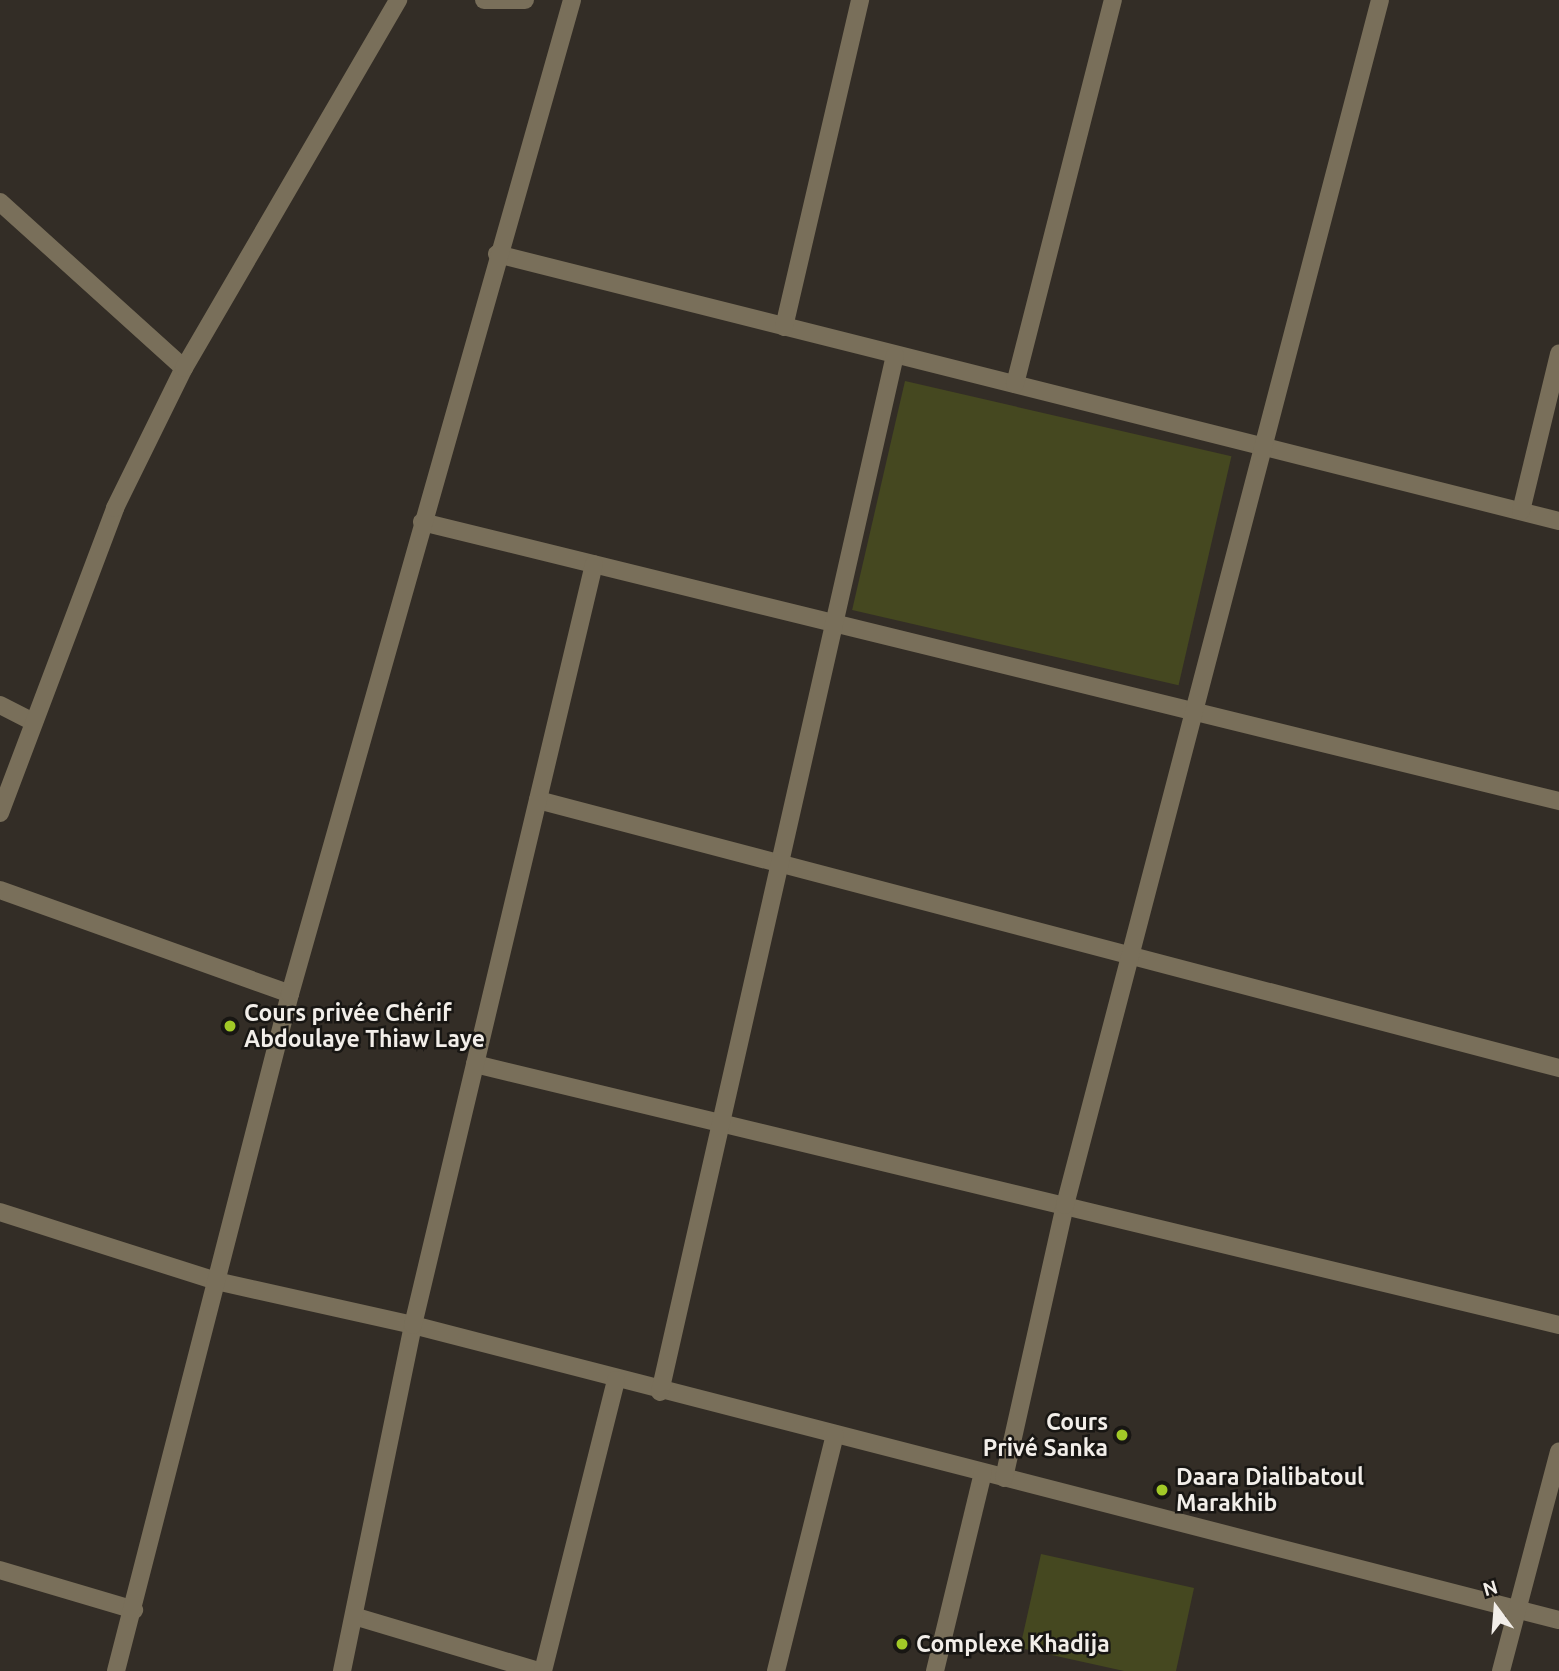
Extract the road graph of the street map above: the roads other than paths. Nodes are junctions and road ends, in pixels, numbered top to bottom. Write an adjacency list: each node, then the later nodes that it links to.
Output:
1 (398, 0): 13 (street)
2 (484, 0): 3 (street)
3 (525, 0)
4 (572, 0): 9 (street)
5 (860, 0): 10 (street)
6 (1113, 0): 14 (street)
7 (1380, 0): 15 (street)
8 (0, 202): 13 (street)
9 (497, 254): 10 (street); 18 (street)
10 (784, 327): 12 (street)
11 (1559, 354): 16 (street)
12 (895, 355): 14 (street); 20 (street)
13 (184, 368): 23 (street)
14 (1014, 384): 15 (street)
15 (1263, 447): 16 (street); 22 (street)
16 (1521, 511): 17 (street)
17 (1559, 521)
18 (422, 522): 19 (street); 30 (street)
19 (594, 564): 20 (street); 24 (street)
20 (834, 623): 22 (street); 27 (street)
21 (0, 705): 23 (street)
22 (1194, 711): 25 (street); 29 (street)
23 (34, 722): 26 (street)
24 (538, 800): 27 (street); 31 (street)
25 (1559, 801)
26 (0, 813)
27 (780, 863): 29 (street); 33 (street)
28 (0, 890): 30 (street)
29 (1130, 956): 32 (street); 34 (street)
30 (290, 994): 36 (street)
31 (475, 1064): 33 (street); 37 (street)
32 (1559, 1068)
33 (721, 1123): 34 (street); 40 (street)
34 (1065, 1205): 38 (street); 44 (street)
35 (0, 1212): 36 (street)
36 (216, 1281): 37 (street); 47 (street)
37 (413, 1325): 39 (street); 48 (street)
38 (1559, 1325)
39 (616, 1380): 40 (street); 53 (street)
40 (660, 1392): 41 (street)
41 (835, 1436): 43 (street); 54 (street)
42 (1559, 1452): 46 (street)
43 (983, 1473): 44 (street); 55 (street)
44 (1004, 1478): 46 (street)
45 (0, 1570): 47 (street)
46 (1517, 1609): 49 (street); 56 (street)
47 (134, 1610): 50 (street)
48 (357, 1617): 51 (street); 52 (street)
49 (1559, 1620)
50 (116, 1671)
51 (342, 1671)
52 (538, 1671)
53 (543, 1671)
54 (776, 1671)
55 (935, 1671)
56 (1501, 1671)

